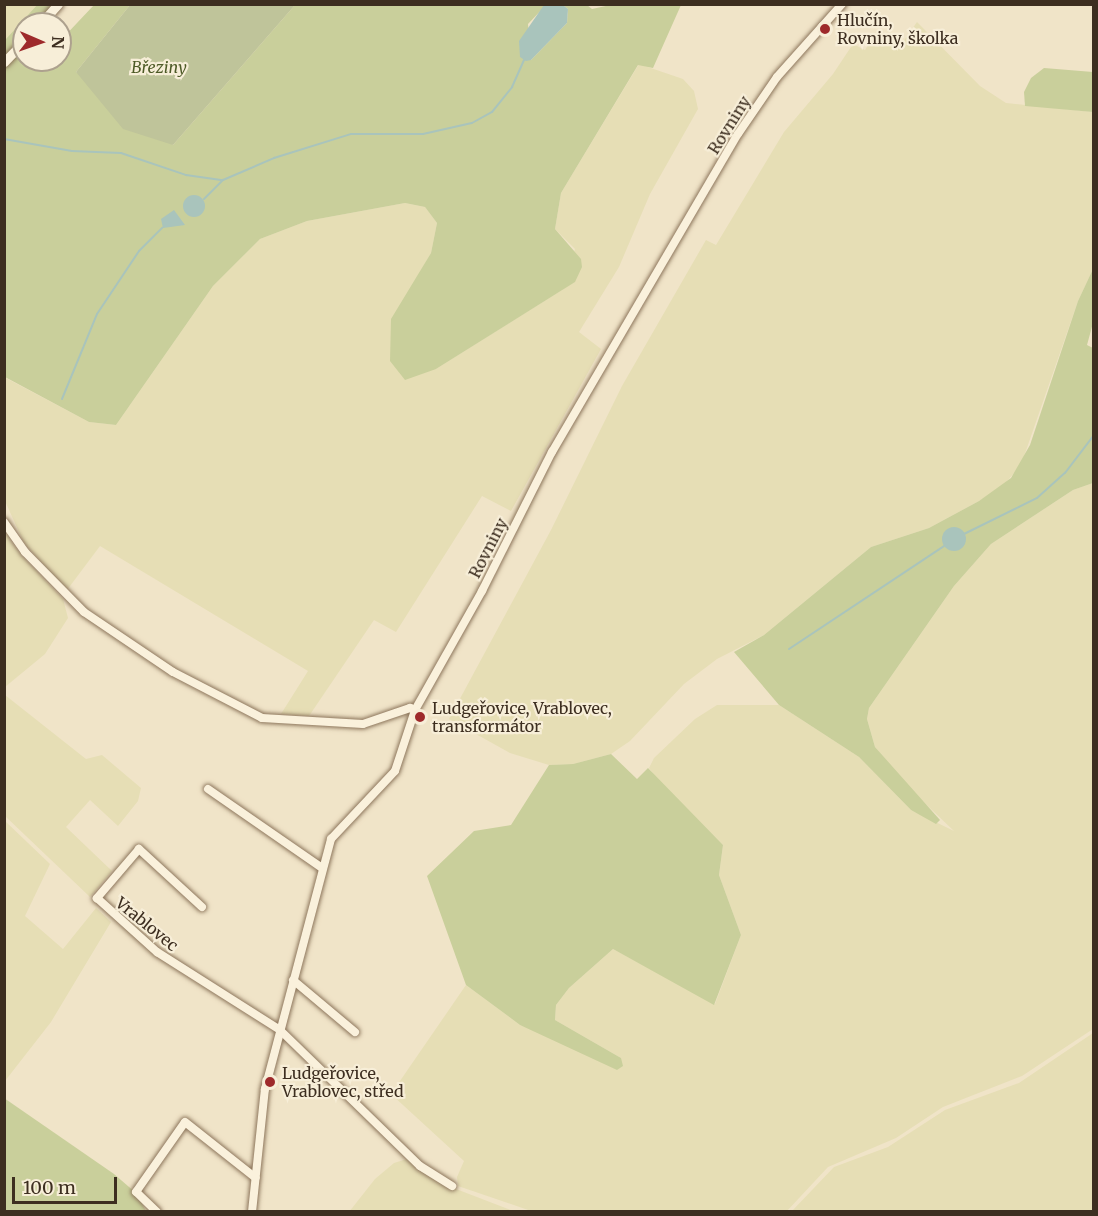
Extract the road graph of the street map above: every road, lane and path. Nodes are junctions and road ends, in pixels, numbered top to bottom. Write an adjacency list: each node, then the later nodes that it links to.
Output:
1 (842, 4): 3 (street, Rovniny)
2 (4, 522): 3 (street)
3 (415, 710): 5 (street)
4 (208, 789): 5 (street)
5 (322, 868): 7 (street)
6 (202, 907): 8 (street, Vrablovec)
7 (293, 980): 8 (street); 9 (street)
8 (280, 1030): 10 (street); 11 (street, Vrablovec)
9 (356, 1032)
10 (255, 1178): 12 (street); 13 (street)
11 (452, 1186)
12 (157, 1212)
13 (252, 1212)

